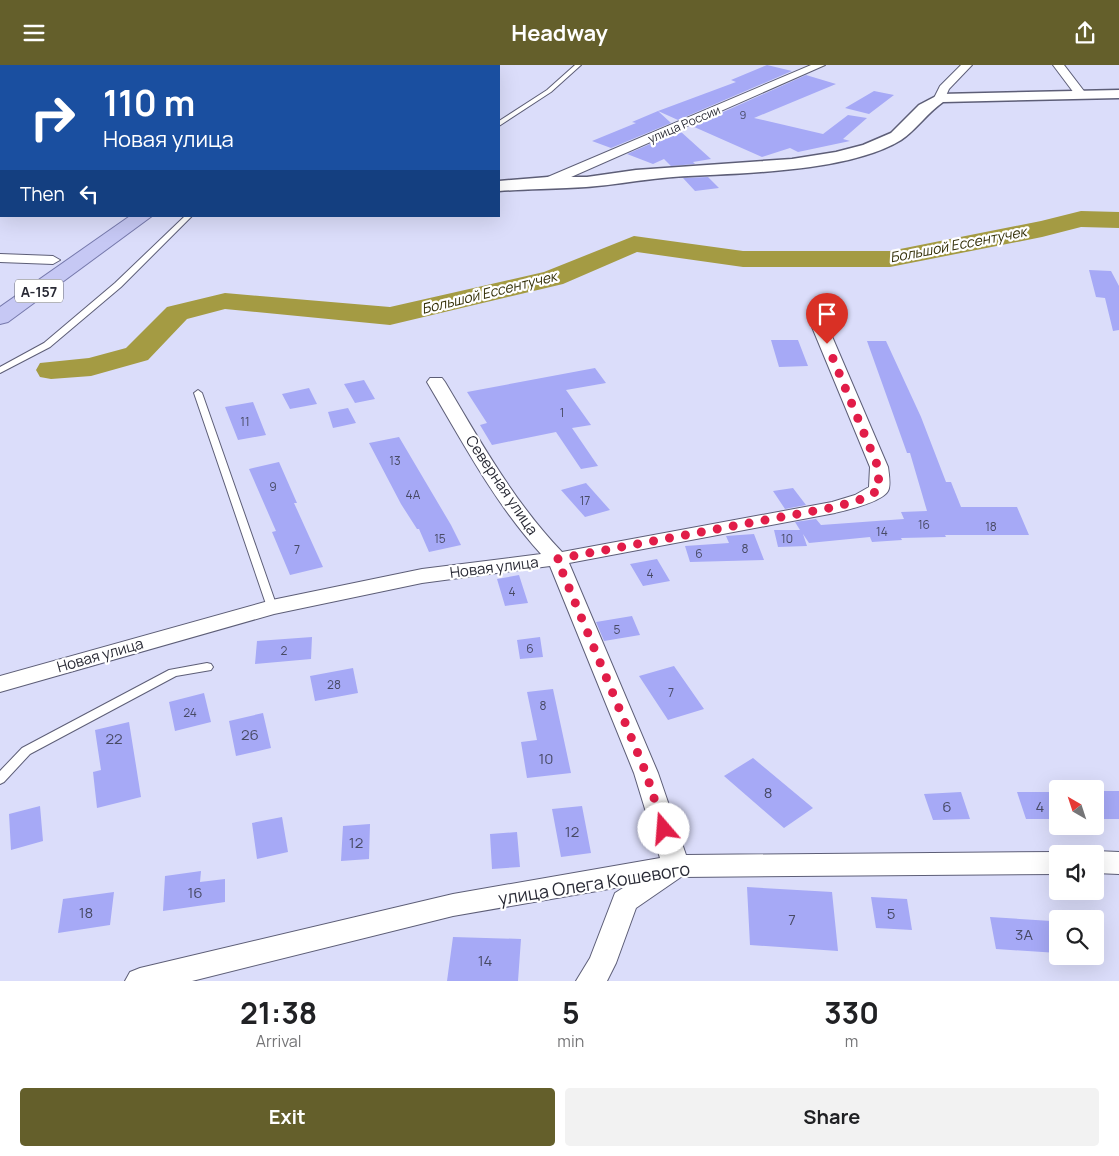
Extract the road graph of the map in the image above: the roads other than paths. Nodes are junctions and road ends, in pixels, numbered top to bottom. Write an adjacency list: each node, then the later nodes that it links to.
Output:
1 (578, 65): 8 (lane)
2 (820, 65): 9 (street, улица России)
3 (967, 65): 7 (street)
4 (1058, 65): 6 (street)
5 (1119, 94): 6 (street)
6 (1081, 95): 7 (street)
7 (940, 98): 9 (street)
8 (500, 123)
9 (548, 182): 10 (street)
10 (500, 186)
11 (115, 217): 15 (main road, А-157)
12 (142, 217): 17 (main road, А-157)
13 (188, 217): 19 (lane)
14 (0, 258): 15 (street)
15 (53, 260): 16 (main road, А-157)
16 (0, 295)
17 (0, 317)
18 (820, 327): 22 (street, Новая улица)
19 (0, 370)
20 (436, 382): 22 (street, Северная улица)
21 (198, 393): 23 (lane)
22 (557, 559): 23 (street, Новая улица); 30 (street, Северная улица)
23 (272, 607): 25 (street, Новая улица)
24 (207, 667): 26 (lane)
25 (0, 684)
26 (0, 779)
27 (1104, 862): 29 (street)
28 (1049, 863): 30 (street, улица Олега Кошевого)
29 (1119, 863)
30 (676, 866): 31 (street, улица Олега Кошевого); 32 (street)
31 (140, 981)
32 (591, 981)

